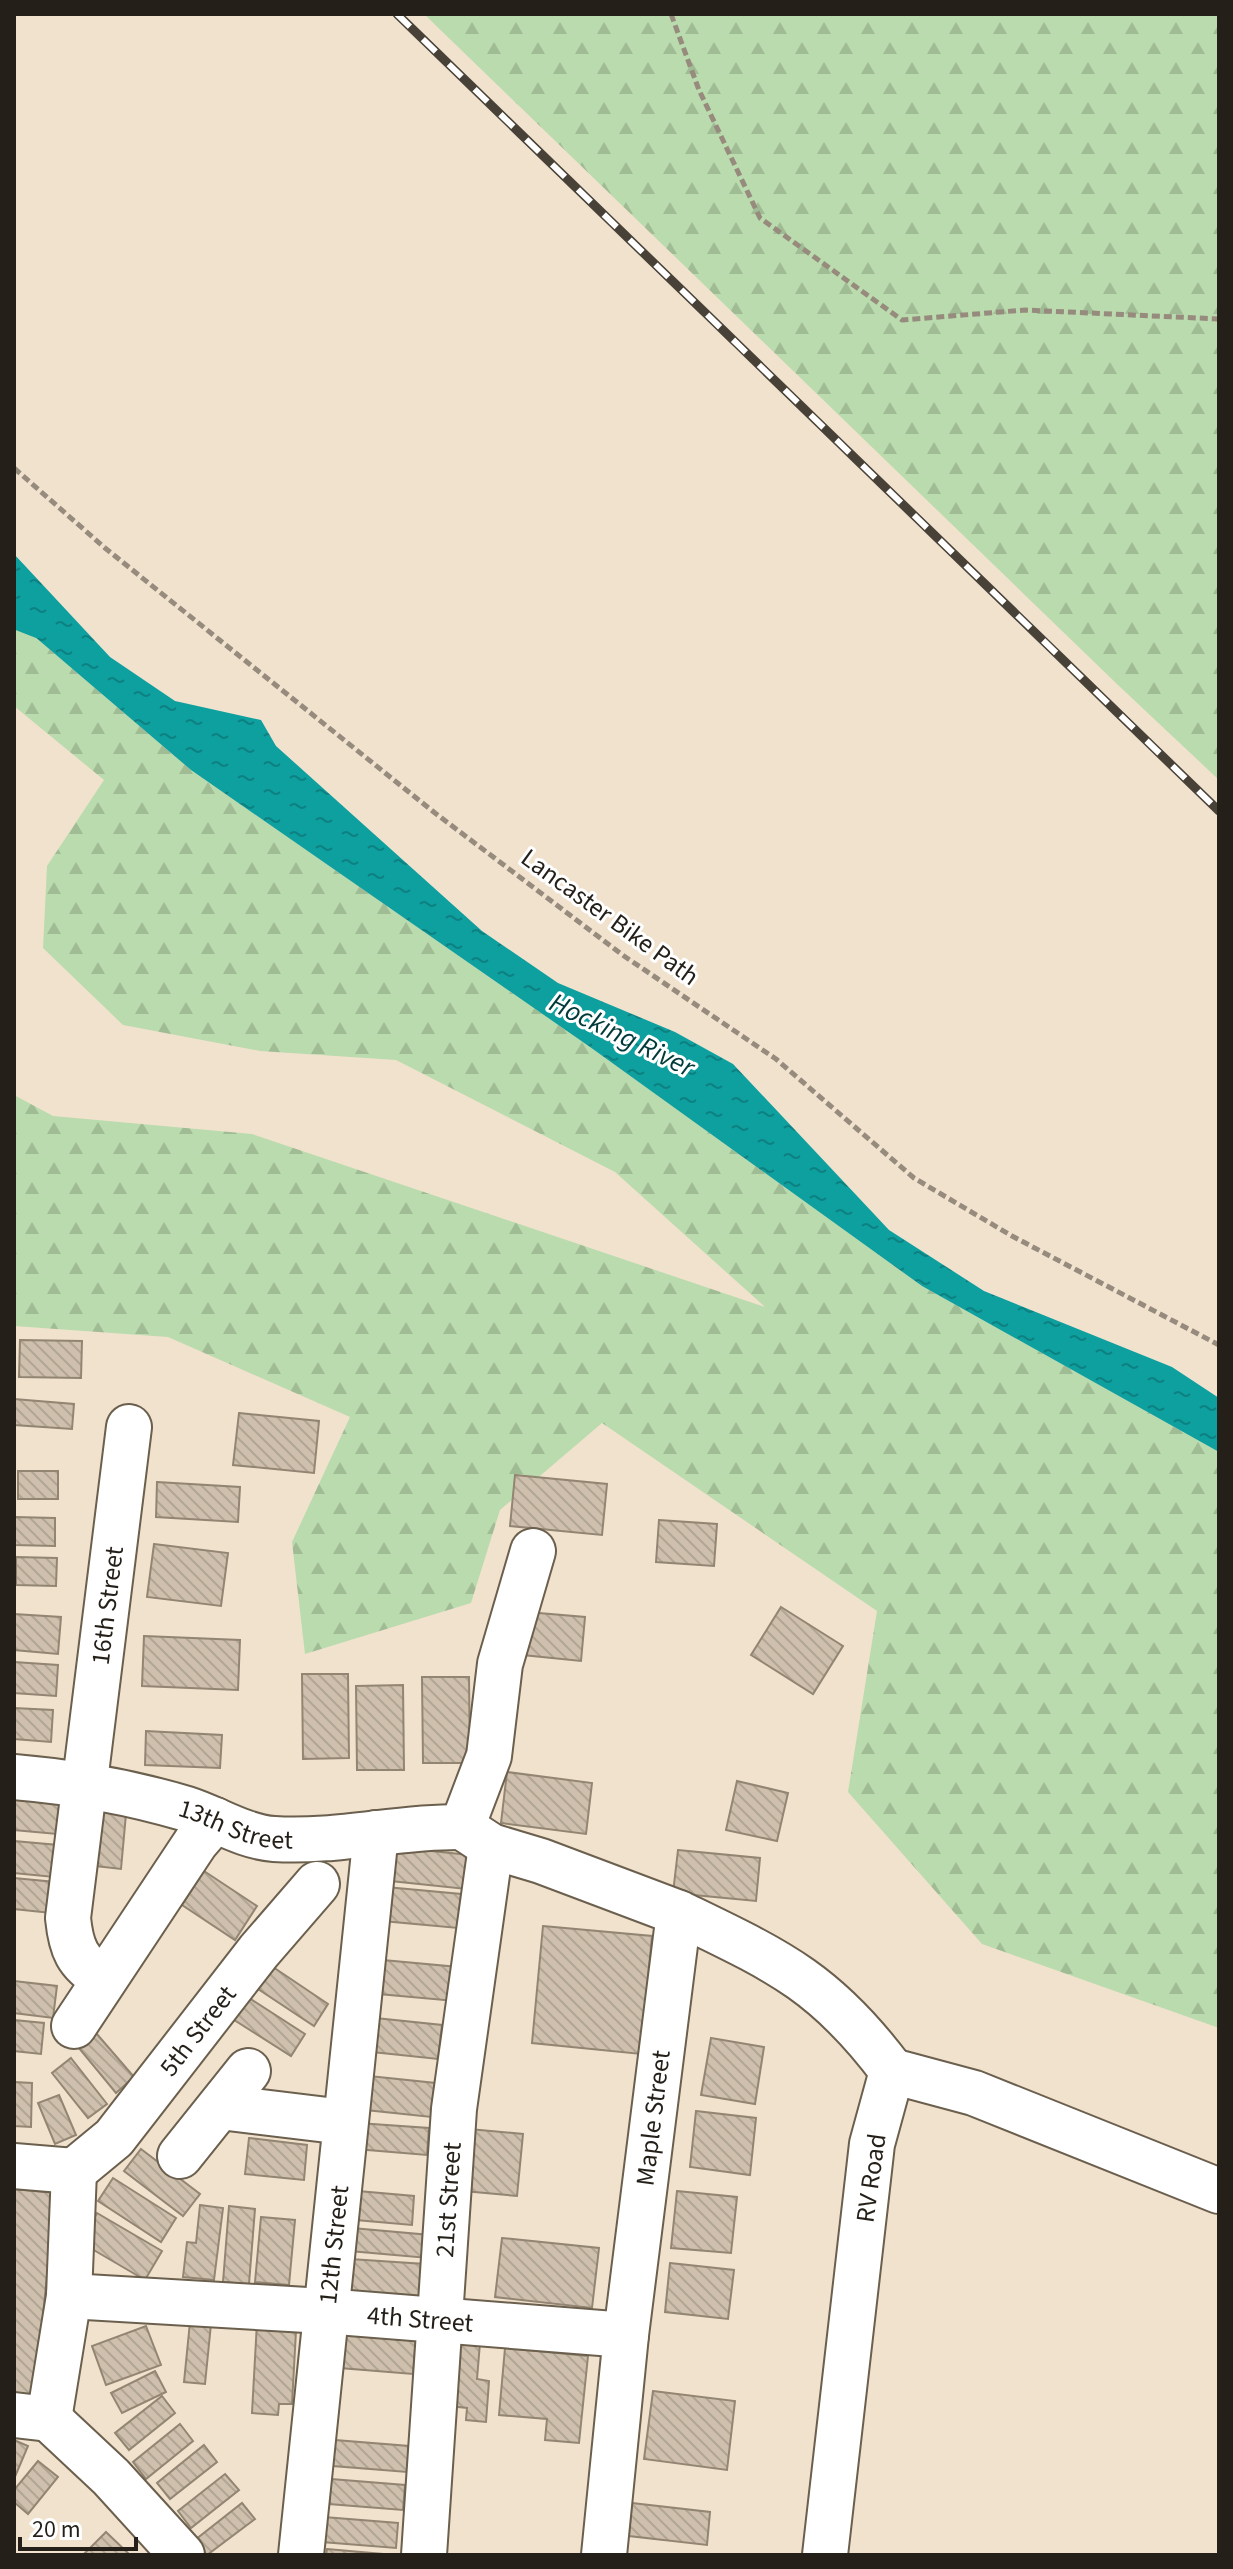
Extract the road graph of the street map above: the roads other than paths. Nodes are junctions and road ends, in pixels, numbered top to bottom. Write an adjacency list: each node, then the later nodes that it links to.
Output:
1 (129, 1427): 4 (lane, 16th Street)
2 (533, 1551): 7 (lane, 21st Street)
3 (14, 1777): 4 (lane, 13th Street)
4 (84, 1783): 5 (lane, 13th Street); 12 (lane, 16th Street)
5 (215, 1820): 8 (lane, 13th Street); 12 (lane)
6 (376, 1833): 7 (lane, 13th Street); 8 (lane, 13th Street); 11 (lane, 12th Street)
7 (476, 1837): 10 (lane); 24 (lane, 21st Street)
8 (271, 1839): 9 (lane)
9 (317, 1884): 11 (lane); 20 (lane, 5th Street)
10 (679, 1913): 15 (lane); 25 (lane, Maple Street)
11 (364, 1934): 17 (lane, 12th Street)
12 (103, 1978): 13 (lane)
13 (74, 2026)
14 (248, 2071): 16 (lane)
15 (892, 2071): 21 (lane); 31 (lane, RV Road)
16 (220, 2107): 17 (lane); 18 (lane)
17 (344, 2122): 23 (lane, 12th Street)
18 (180, 2156)
19 (14, 2166): 20 (lane)
20 (74, 2171): 22 (lane)
21 (1219, 2191)
22 (69, 2296): 23 (lane, 4th Street); 26 (lane)
23 (324, 2311): 24 (lane, 4th Street); 28 (lane, 12th Street)
24 (439, 2320): 25 (lane, 4th Street); 29 (lane, 21st Street)
25 (626, 2335): 30 (lane, Maple Street)
26 (32, 2417): 27 (lane)
27 (182, 2555)
28 (301, 2555)
29 (424, 2555)
30 (604, 2555)
31 (825, 2555)

